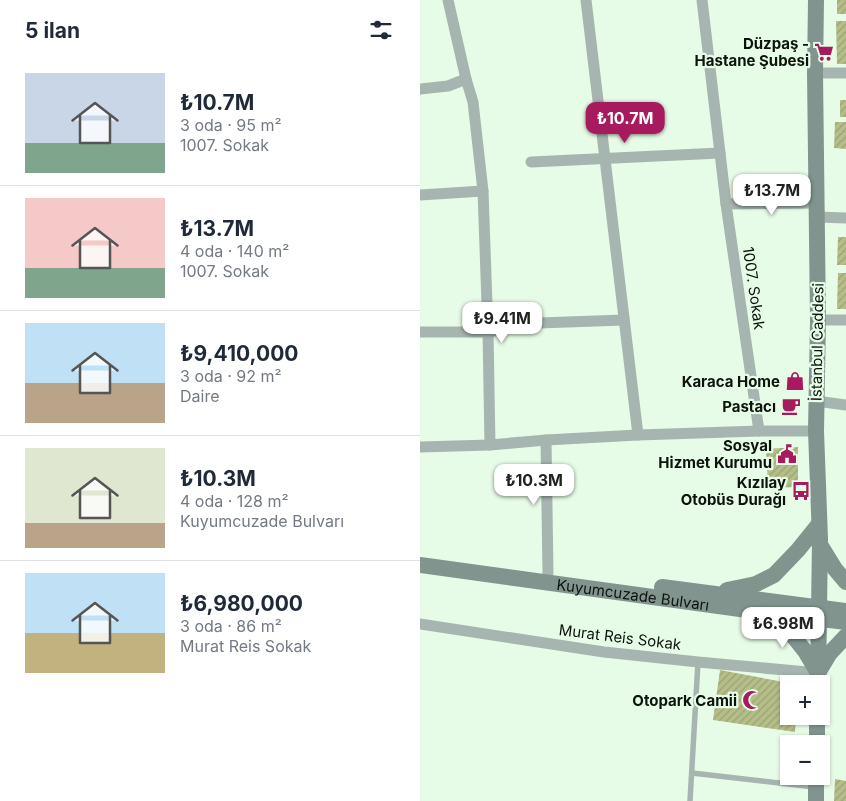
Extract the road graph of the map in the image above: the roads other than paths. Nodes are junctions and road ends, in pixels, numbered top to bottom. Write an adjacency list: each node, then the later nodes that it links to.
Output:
1 (448, 0): 7 (street)
2 (586, 0): 10 (street)
3 (702, 0): 9 (street, 1007. Sokak)
4 (816, 0): 5 (main road, İstanbul Caddesi)
5 (815, 73): 6 (street); 15 (main road, İstanbul Caddesi)
6 (846, 73)
7 (466, 79): 8 (street); 12 (street)
8 (420, 89)
9 (720, 153): 10 (street); 14 (street, 1007. Sokak)
10 (605, 158): 11 (street); 17 (street)
11 (531, 162)
12 (483, 191): 13 (street); 21 (street)
13 (420, 195)
14 (726, 204): 15 (street); 24 (street, 1007. Sokak)
15 (817, 210): 16 (street); 18 (main road, İstanbul Caddesi)
16 (846, 218)
17 (624, 320): 21 (street); 26 (street)
18 (818, 320): 19 (street); 22 (main road, İstanbul Caddesi)
19 (846, 320)
20 (420, 332): 21 (street)
21 (488, 332): 28 (street)
22 (816, 401): 23 (street); 25 (main road, İstanbul Caddesi)
23 (846, 405)
24 (760, 431): 25 (street); 26 (street)
25 (816, 431): 30 (main road, İstanbul Caddesi)
26 (638, 435): 27 (street)
27 (546, 440): 28 (street); 34 (street)
28 (490, 445): 29 (street)
29 (420, 447)
30 (819, 524): 31 (main road, İstanbul Caddesi); 36 (main road)
31 (819, 543): 35 (main road); 39 (main road, İstanbul Caddesi)
32 (420, 554): 34 (main road, Kuyumcuzade Bulvarı)
33 (420, 565): 38 (main road, Kuyumcuzade Bulvarı)
34 (548, 572): 36 (main road, Kuyumcuzade Bulvarı)
35 (846, 582)
36 (709, 593): 39 (main road, Kuyumcuzade Bulvarı)
37 (846, 611): 39 (main road, Kuyumcuzade Bulvarı)
38 (762, 612): 39 (main road, Kuyumcuzade Bulvarı); 45 (main road)
39 (818, 613): 40 (main road, Kuyumcuzade Bulvarı); 46 (main road, İstanbul Caddesi)
40 (846, 622)
41 (420, 624): 43 (street, Murat Reis Sokak)
42 (846, 636): 47 (main road)
43 (698, 662): 44 (street, Murat Reis Sokak); 48 (lane)
44 (796, 675)
45 (816, 675)
46 (818, 675)
47 (819, 675)
48 (692, 773): 49 (lane); 50 (lane)
49 (816, 788)
50 (690, 801)

